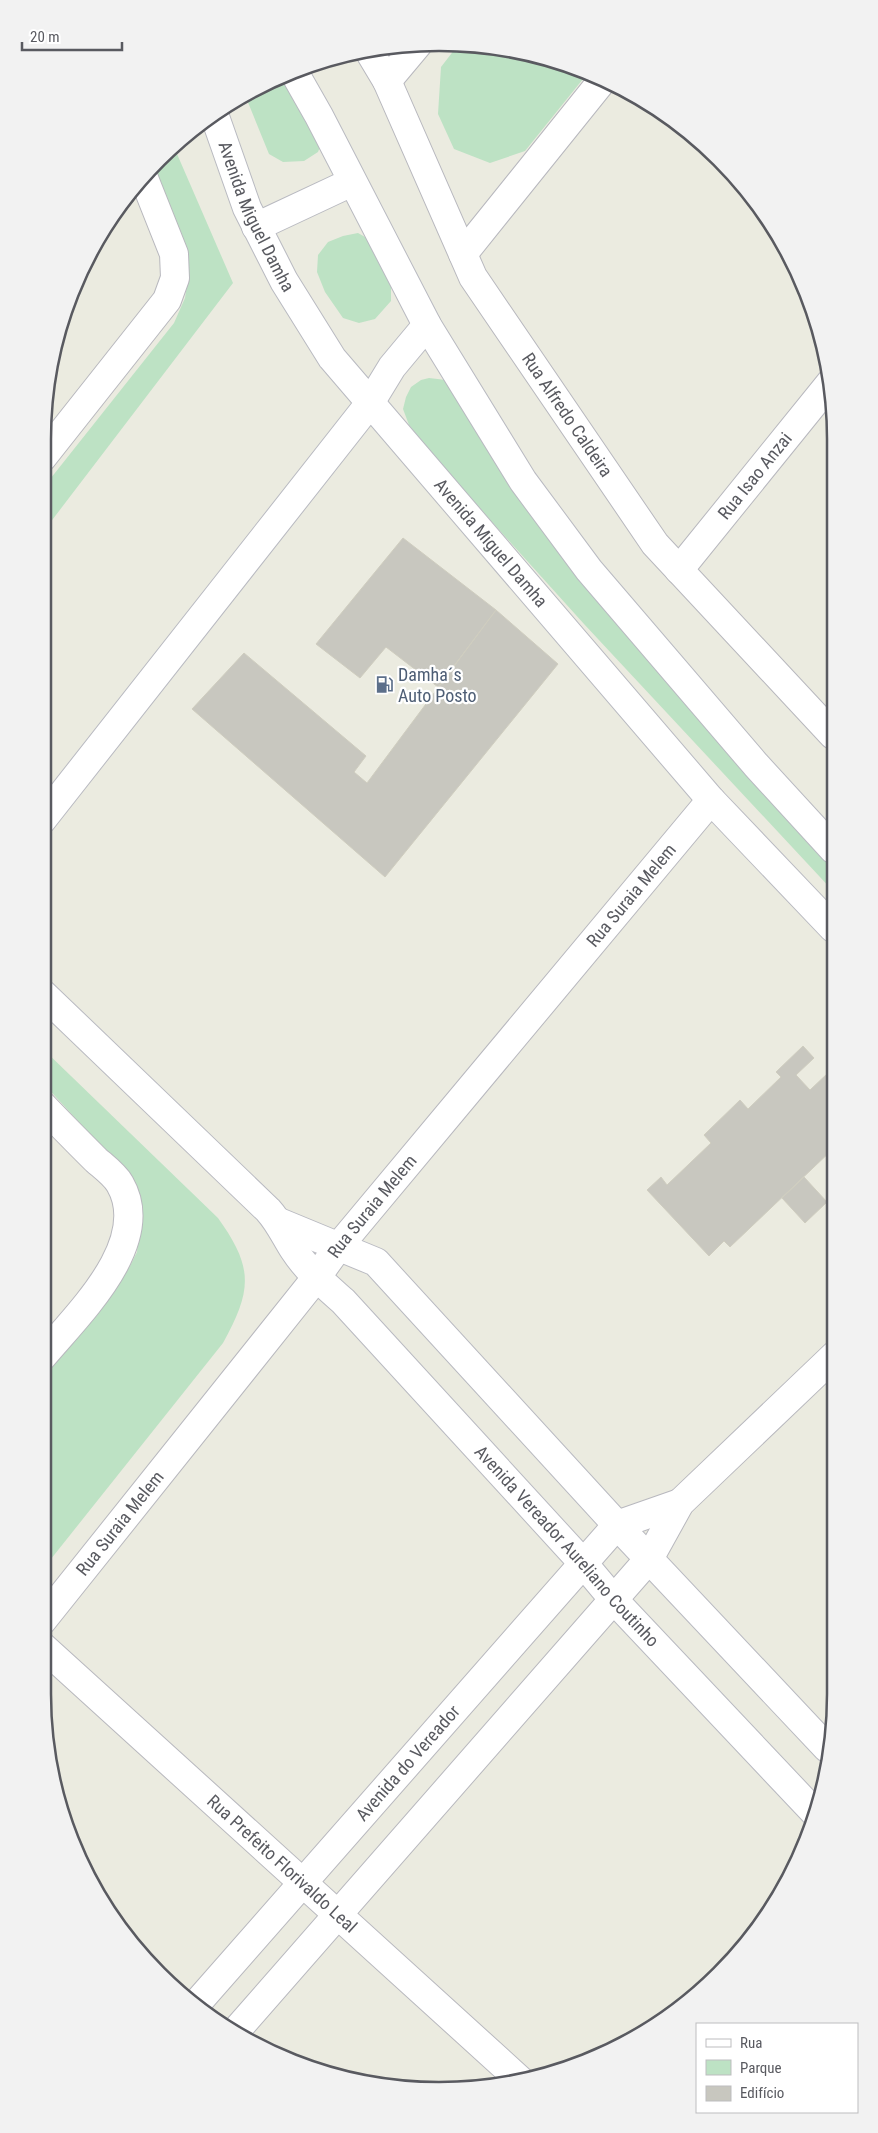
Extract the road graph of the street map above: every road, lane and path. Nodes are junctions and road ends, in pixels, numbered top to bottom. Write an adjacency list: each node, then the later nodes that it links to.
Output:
1 (411, 52): 4 (street)
2 (373, 57): 4 (street, Rua Alfredo Caldeira)
3 (298, 78): 7 (street)
4 (387, 81): 10 (street, Rua Alfredo Caldeira)
5 (598, 86): 10 (street)
6 (217, 122): 9 (street, Avenida Miguel Damha)
7 (352, 182): 9 (street); 11 (street)
8 (146, 184): 14 (street)
9 (256, 226): 13 (street, Avenida Miguel Damha)
10 (463, 254): 15 (street, Rua Alfredo Caldeira)
11 (427, 325): 13 (street); 19 (street)
12 (823, 391): 15 (street, Rua Isao Anzai)
13 (370, 403): 17 (street, Avenida Miguel Damha); 18 (street)
14 (51, 447)
15 (679, 570): 16 (street, Rua Alfredo Caldeira)
16 (827, 729)
17 (712, 800): 20 (street, Avenida Miguel Damha); 24 (street, Rua Suraia Melem)
18 (51, 809)
19 (827, 842)
20 (827, 921)
21 (51, 1002): 23 (street)
22 (51, 1115): 26 (street)
23 (279, 1222): 24 (street); 25 (street, Avenida Vereador Aureliano Coutinho)
24 (339, 1246): 25 (street, Rua Suraia Melem); 29 (street)
25 (316, 1278): 31 (street, Avenida Vereador Aureliano Coutinho); 33 (street, Rua Suraia Melem)
26 (51, 1347)
27 (827, 1363): 28 (street)
28 (680, 1503): 29 (street); 30 (street)
29 (617, 1525): 30 (street); 31 (street, Avenida do Vereador)
30 (649, 1559): 32 (street); 35 (street)
31 (583, 1563): 32 (street, Avenida Vereador Aureliano Coutinho); 37 (street, Avenida do Vereador)
32 (614, 1600): 36 (street, Avenida Vereador Aureliano Coutinho); 38 (street)
33 (51, 1610)
34 (51, 1654): 37 (street, Rua Prefeito Florivaldo Leal)
35 (823, 1744)
36 (810, 1807)
37 (303, 1883): 38 (street, Rua Prefeito Florivaldo Leal); 39 (street, Avenida do Vereador)
38 (338, 1914): 40 (street); 41 (street, Rua Prefeito Florivaldo Leal)
39 (200, 2000)
40 (240, 2027)
41 (514, 2074)

